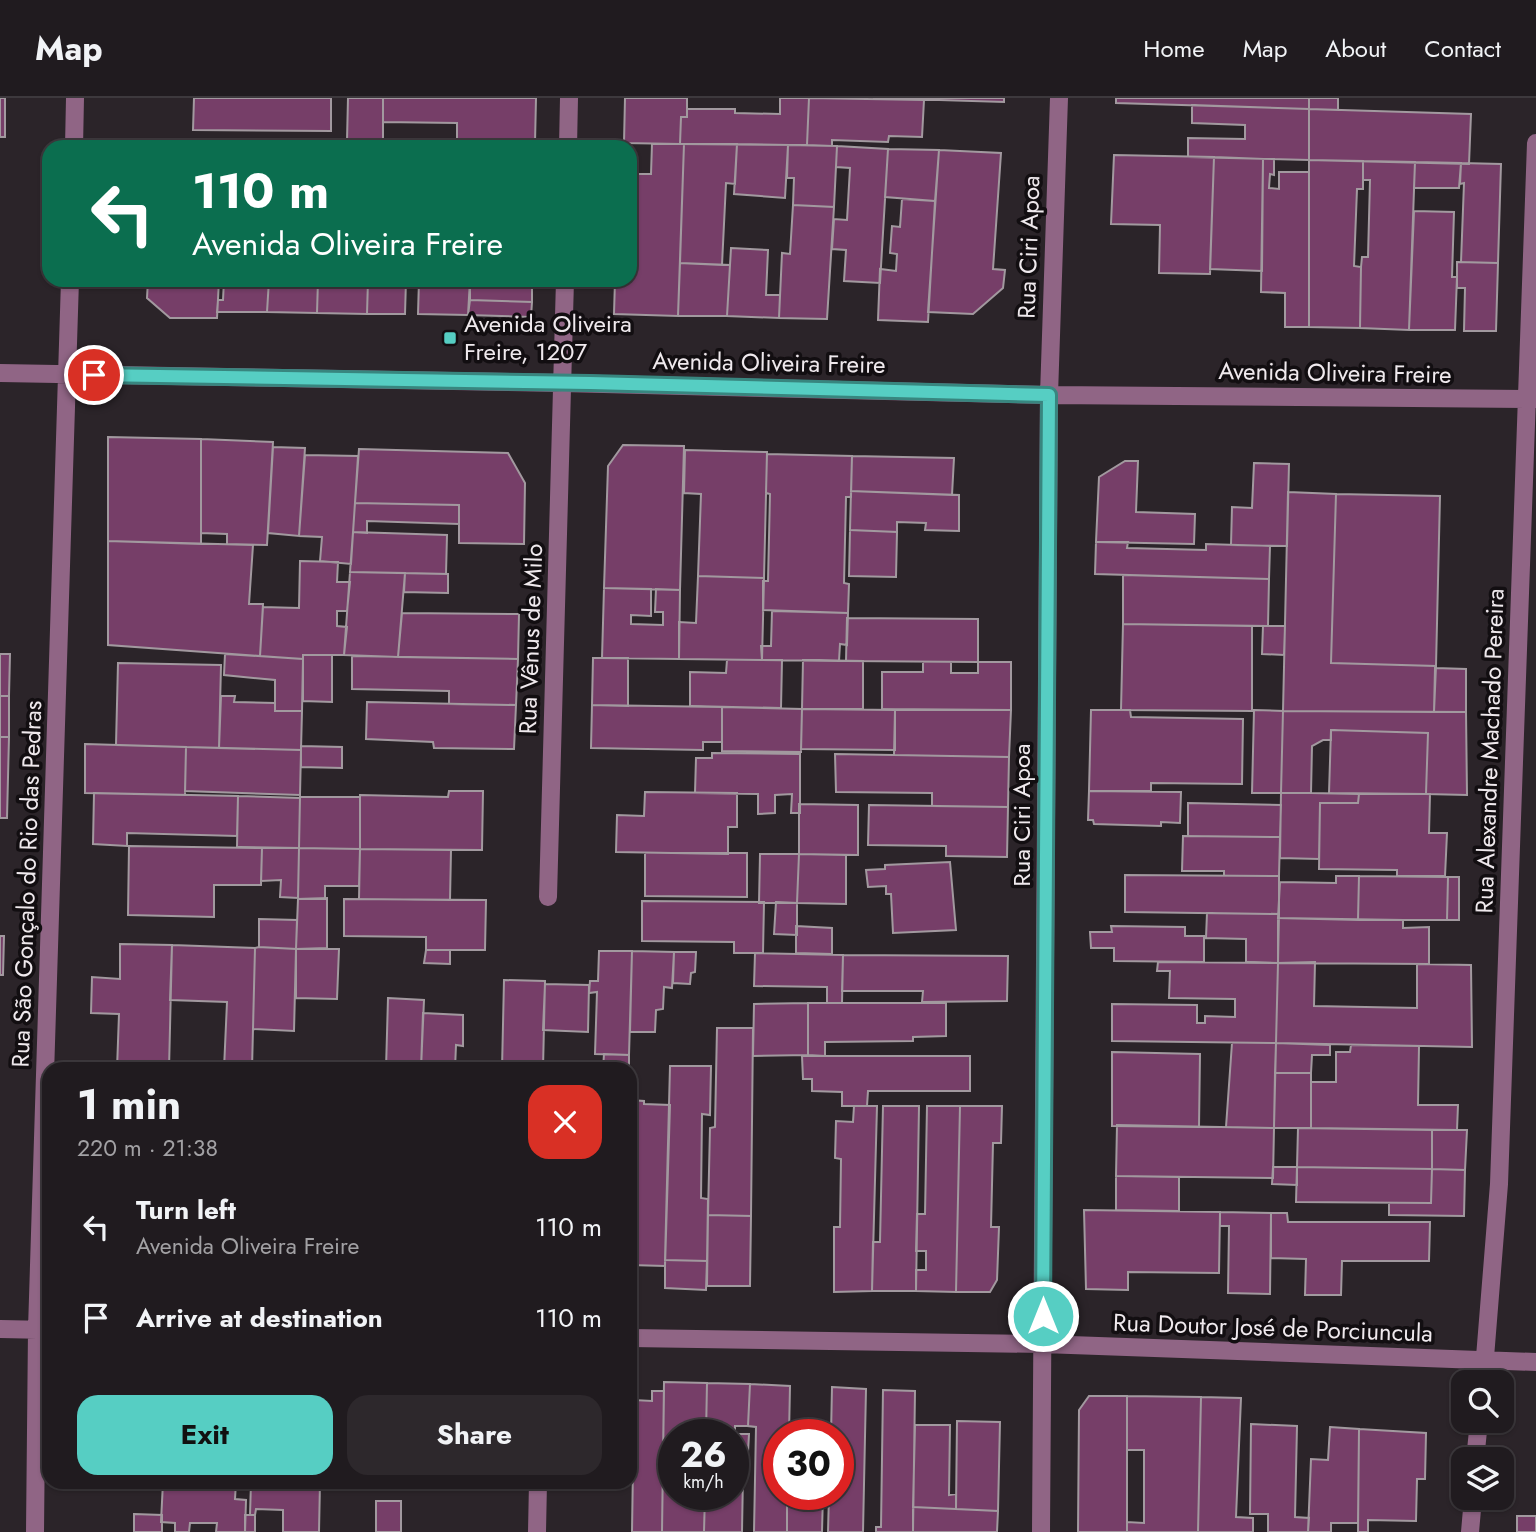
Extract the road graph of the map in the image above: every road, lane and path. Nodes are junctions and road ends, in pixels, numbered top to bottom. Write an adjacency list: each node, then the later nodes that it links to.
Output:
1 (75, 98): 4 (street)
2 (569, 98): 5 (street)
3 (1059, 98): 12 (street, Rua Ciri Apoa)
4 (74, 140)
5 (568, 140)
6 (1536, 143): 13 (street, Rua Alexandre Machado Pereira)
7 (70, 287): 10 (street, Rua São Gonçalo do Rio das Pedras)
8 (565, 287): 11 (street, Rua Vênus de Milo)
9 (0, 373): 10 (street, Avenida Oliveira Freire)
10 (68, 374): 11 (street, Avenida Oliveira Freire); 15 (street, Rua São Gonçalo do Rio das Pedras)
11 (563, 383): 12 (street, Avenida Oliveira Freire); 14 (street, Rua Vênus de Milo)
12 (1049, 395): 13 (street, Avenida Oliveira Freire); 19 (street, Rua Ciri Apoa)
13 (1532, 399): 21 (street, Rua Alexandre Machado Pereira)
14 (548, 897)
15 (50, 1062)
16 (0, 1329): 17 (street)
17 (42, 1330)
18 (637, 1338): 19 (street, Rua Doutor José de Porciuncula)
19 (1043, 1344): 21 (street, Rua Doutor José de Porciuncula); 28 (street, Rua Ciri Apoa)
20 (42, 1355): 26 (street, Rua São Gonçalo do Rio das Pedras)
21 (1486, 1360): 22 (street, Rua Doutor José de Porciuncula); 23 (street, Rua Alexandre Machado Pereira)
22 (1536, 1362)
23 (1485, 1370)
24 (538, 1489): 27 (street)
25 (1472, 1510): 29 (street)
26 (35, 1532)
27 (537, 1532)
28 (1041, 1532)
29 (1470, 1532)

